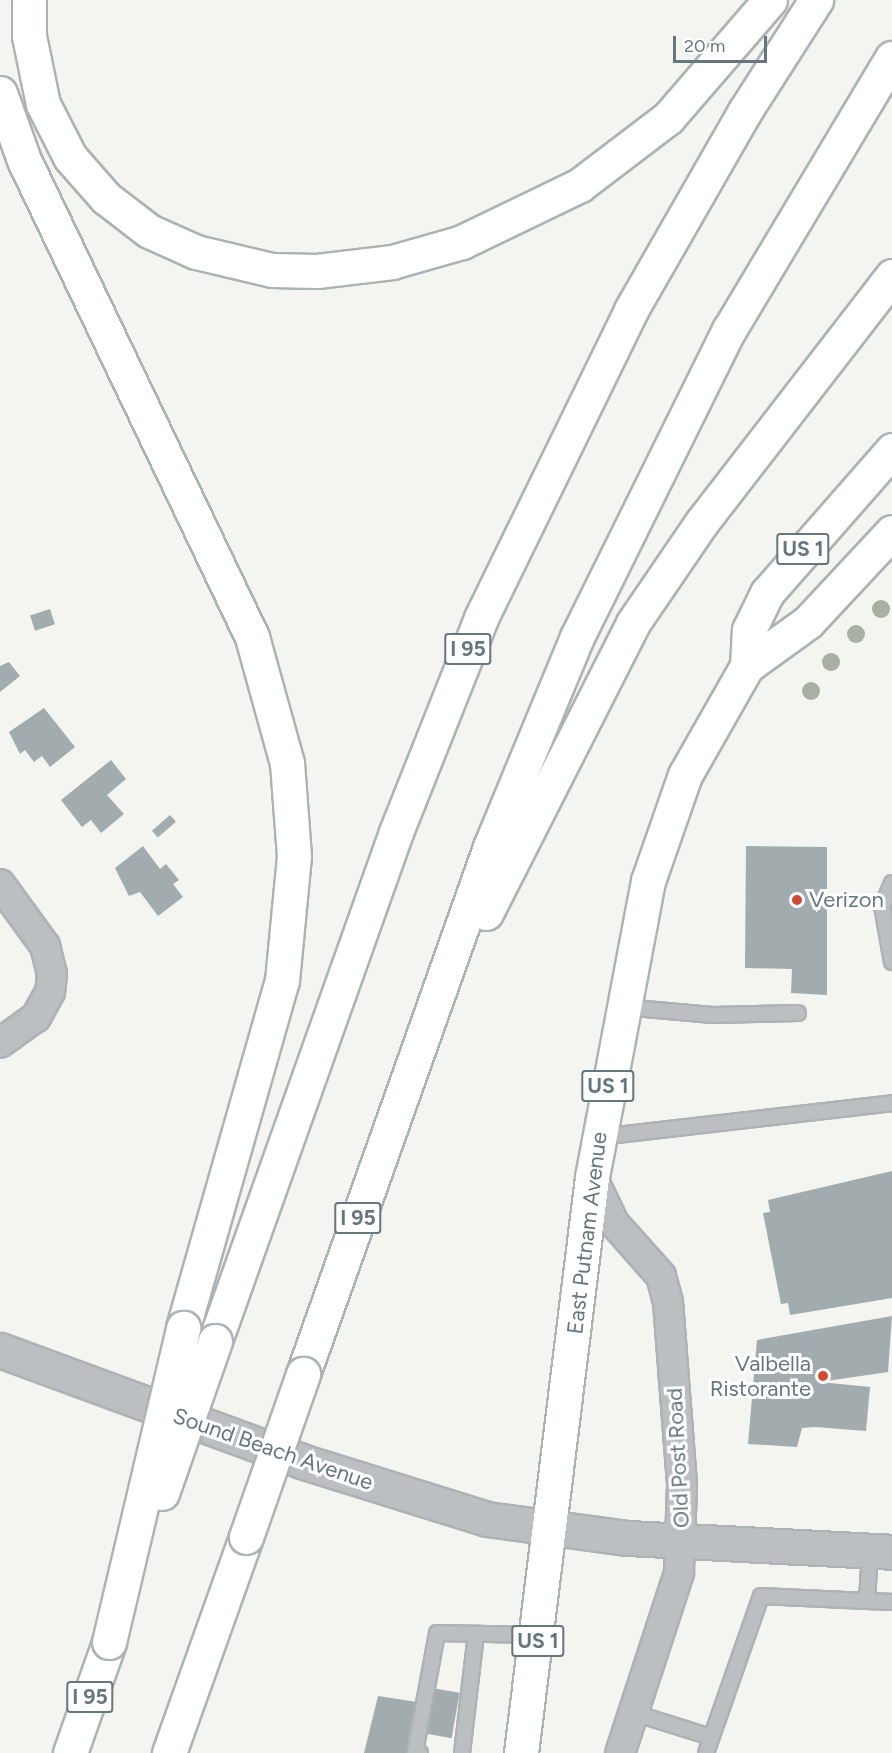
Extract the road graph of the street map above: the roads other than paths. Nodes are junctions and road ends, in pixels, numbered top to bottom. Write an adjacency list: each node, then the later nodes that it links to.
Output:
1 (29, 0): 2 (main road)
2 (770, 0)
3 (816, 0): 28 (main road, I 95, bridge)
4 (892, 58): 16 (main road, I 95)
5 (0, 93): 28 (main road, bridge)
6 (886, 286): 16 (main road)
7 (892, 450): 9 (main road, East Putnam Avenue / US 1)
8 (892, 532): 9 (main road, East Putnam Avenue / US 1)
9 (747, 666): 13 (main road, East Putnam Avenue / US 1)
10 (892, 883): 12 (lane)
11 (0, 884): 15 (street)
12 (892, 963)
13 (622, 1007): 14 (lane); 18 (main road, East Putnam Avenue / US 1)
14 (798, 1013)
15 (0, 1043)
16 (413, 1063): 32 (main road, I 95, bridge)
17 (892, 1103): 18 (lane)
18 (598, 1138): 19 (main road, East Putnam Avenue / US 1)
19 (592, 1177): 21 (main road, East Putnam Avenue / US 1); 22 (street, Old Post Road)
20 (0, 1350): 21 (street, Sound Beach Avenue)
21 (552, 1530): 22 (street, Sound Beach Avenue); 27 (main road, East Putnam Avenue / US 1)
22 (682, 1539): 23 (street, Sound Beach Avenue); 29 (street, Old Post Road)
23 (881, 1551): 24 (lane)
24 (867, 1601): 25 (lane); 30 (lane)
25 (892, 1602)
26 (476, 1634): 27 (lane); 33 (lane); 34 (lane)
27 (539, 1635): 35 (main road, East Putnam Avenue / US 1)
28 (110, 1642): 31 (main road, I 95)
29 (634, 1713): 30 (lane); 36 (street, Old Post Road)
30 (711, 1737): 37 (lane)
31 (70, 1753)
32 (169, 1753)
33 (420, 1753)
34 (462, 1753)
35 (521, 1753)
36 (620, 1753)
37 (706, 1753)

